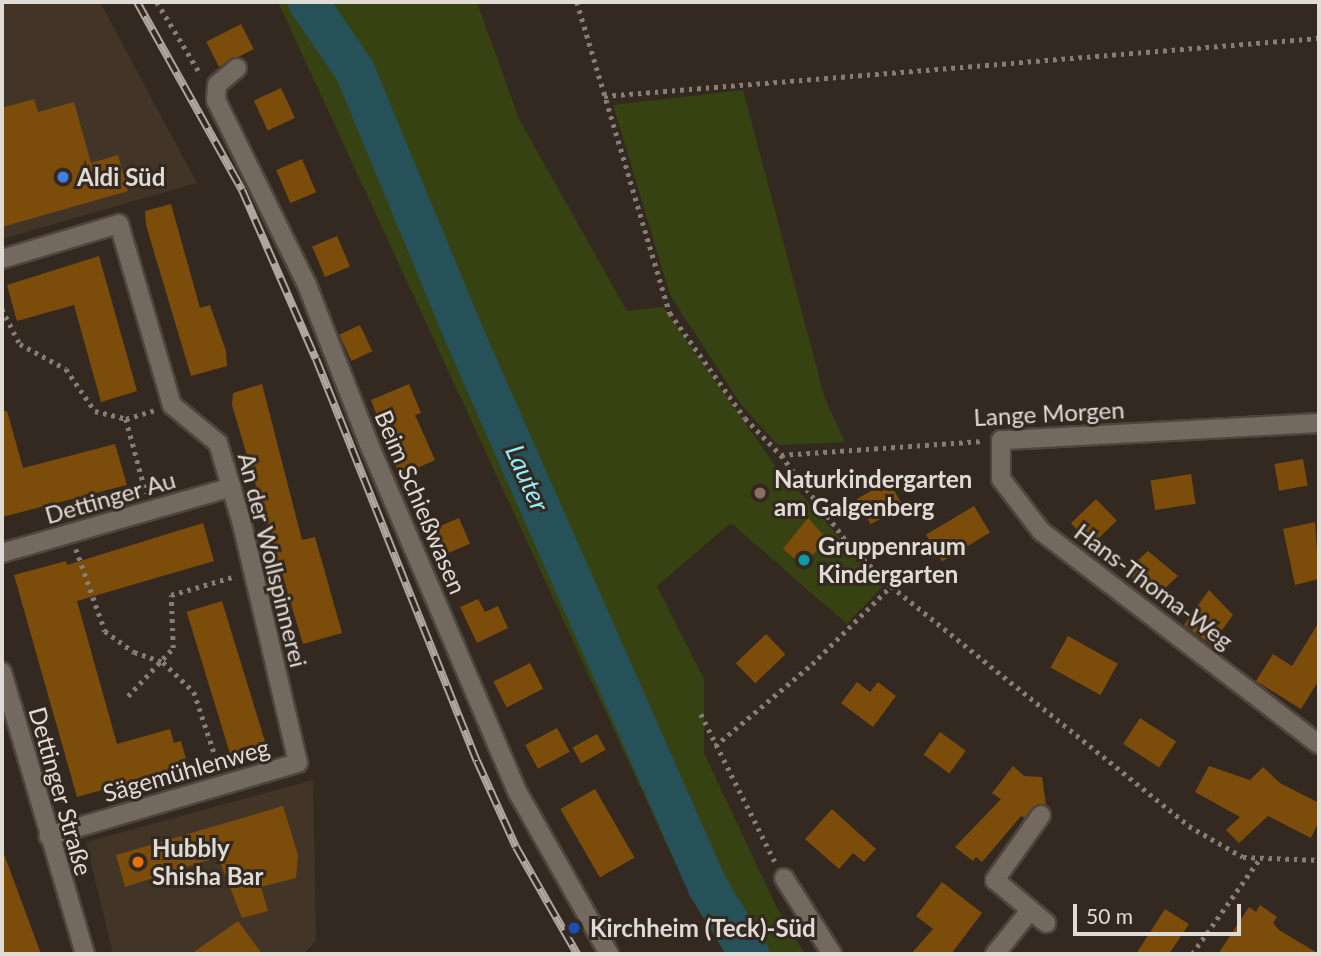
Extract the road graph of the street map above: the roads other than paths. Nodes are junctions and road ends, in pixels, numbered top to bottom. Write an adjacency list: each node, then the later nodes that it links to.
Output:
1 (237, 68): 18 (street, Beim Schießwasen)
2 (2, 258): 5 (street, An der Wollspinnerei)
3 (1319, 423): 4 (street, Lange Morgen)
4 (1002, 440): 8 (street, Hans-Thoma-Weg)
5 (232, 487): 6 (street, Dettinger Au); 9 (street, An der Wollspinnerei)
6 (2, 554)
7 (2, 672): 11 (street, Dettinger Straße)
8 (1319, 744)
9 (298, 763): 11 (street, Sägemühlenweg)
10 (1041, 815): 13 (street)
11 (48, 836): 14 (street, Dettinger Straße)
12 (784, 878): 19 (street)
13 (1029, 912): 15 (street); 20 (street)
14 (74, 922): 16 (street, Dettinger Straße); 17 (street, Dettinger Straße)
15 (1046, 923)
16 (74, 954)
17 (85, 954)
18 (609, 954)
19 (832, 954)
20 (995, 954)

